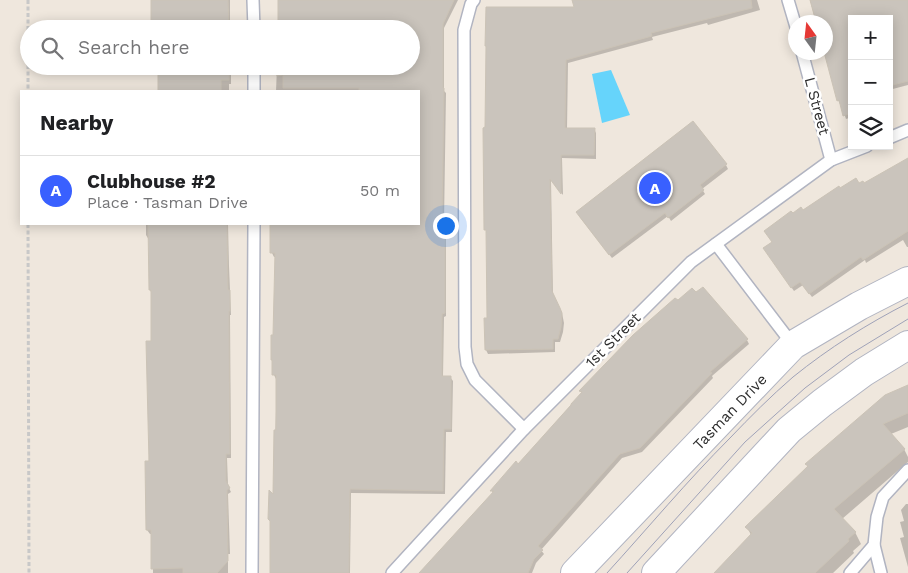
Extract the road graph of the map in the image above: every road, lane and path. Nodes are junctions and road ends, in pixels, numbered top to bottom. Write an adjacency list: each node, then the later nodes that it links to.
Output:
1 (28, 0): 6 (path)
2 (253, 0): 7 (lane)
3 (474, 0): 23 (lane)
4 (788, 0): 5 (lane)
5 (792, 15)
6 (28, 20)
7 (254, 20)
8 (804, 60): 16 (lane, L Street)
9 (28, 75): 11 (path)
10 (254, 75): 12 (lane)
11 (28, 90)
12 (254, 90)
13 (908, 130): 14 (lane)
14 (893, 136)
15 (857, 150): 16 (lane, 1st Street)
16 (831, 160): 19 (lane, 1st Street)
17 (28, 225): 26 (path)
18 (254, 225): 27 (lane)
19 (716, 244): 21 (lane); 23 (lane, 1st Street)
20 (908, 281): 21 (street, Tasman Drive)
21 (793, 345): 29 (street, Tasman Drive)
22 (908, 345): 30 (street)
23 (524, 429): 28 (lane, 1st Street)
24 (908, 470): 25 (lane)
25 (874, 545): 31 (lane); 32 (lane)
26 (29, 573)
27 (252, 573)
28 (392, 573)
29 (575, 573)
30 (656, 573)
31 (850, 573)
32 (881, 573)

